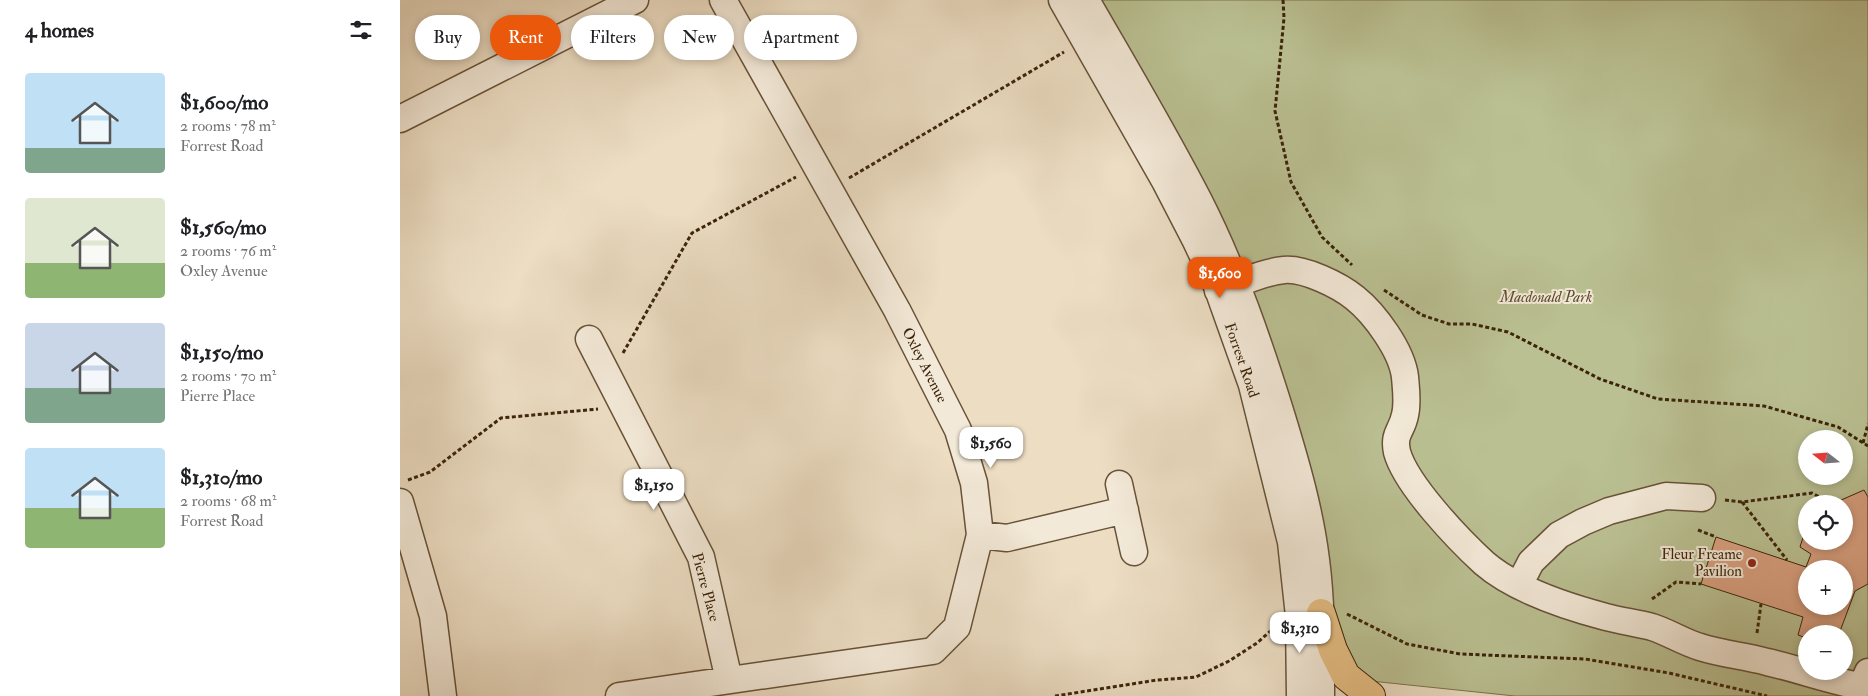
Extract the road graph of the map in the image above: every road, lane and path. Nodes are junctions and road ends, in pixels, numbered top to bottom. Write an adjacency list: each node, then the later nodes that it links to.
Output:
1 (635, 0): 7 (street)
2 (723, 0): 8 (street, Oxley Avenue)
3 (1062, 0): 6 (street, Forrest Road)
4 (1086, 0): 11 (street, Forrest Road)
5 (1283, 0): 10 (path)
6 (1084, 40): 9 (path); 11 (street, Forrest Road)
7 (400, 120)
8 (816, 166): 9 (street, Oxley Avenue); 14 (path)
9 (830, 189): 26 (street, Oxley Avenue)
10 (1358, 271)
11 (1227, 288): 31 (street); 34 (street, Forrest Road)
12 (1381, 288): 16 (path)
13 (589, 339): 14 (street, Pierre Place)
14 (615, 388): 18 (path); 37 (street, Pierre Place)
15 (1868, 424): 16 (path)
16 (1863, 443): 17 (path)
17 (1868, 446)
18 (400, 483)
19 (1119, 484): 24 (street)
20 (1816, 495): 23 (path)
21 (1702, 498): 23 (path); 31 (street)
22 (400, 502): 38 (street)
23 (1742, 502): 29 (path)
24 (1125, 510): 26 (street); 28 (street)
25 (1698, 530): 27 (path)
26 (980, 535): 37 (street, Oxley Avenue)
27 (1716, 537)
28 (1134, 552)
29 (1787, 560)
30 (1701, 584): 32 (path)
31 (1519, 585): 36 (street)
32 (1652, 598)
33 (1761, 604): 35 (path)
34 (1310, 614): 40 (path); 41 (street, Forrest Road); 42 (street, Forrest Road); 43 (highway); 44 (path)
35 (1758, 633)
36 (1868, 672)
37 (729, 680): 39 (street, Oxley Avenue)
38 (443, 696)
39 (619, 696)
40 (1055, 696)
41 (1300, 696)
42 (1321, 696)
43 (1371, 696)
44 (1767, 696)

